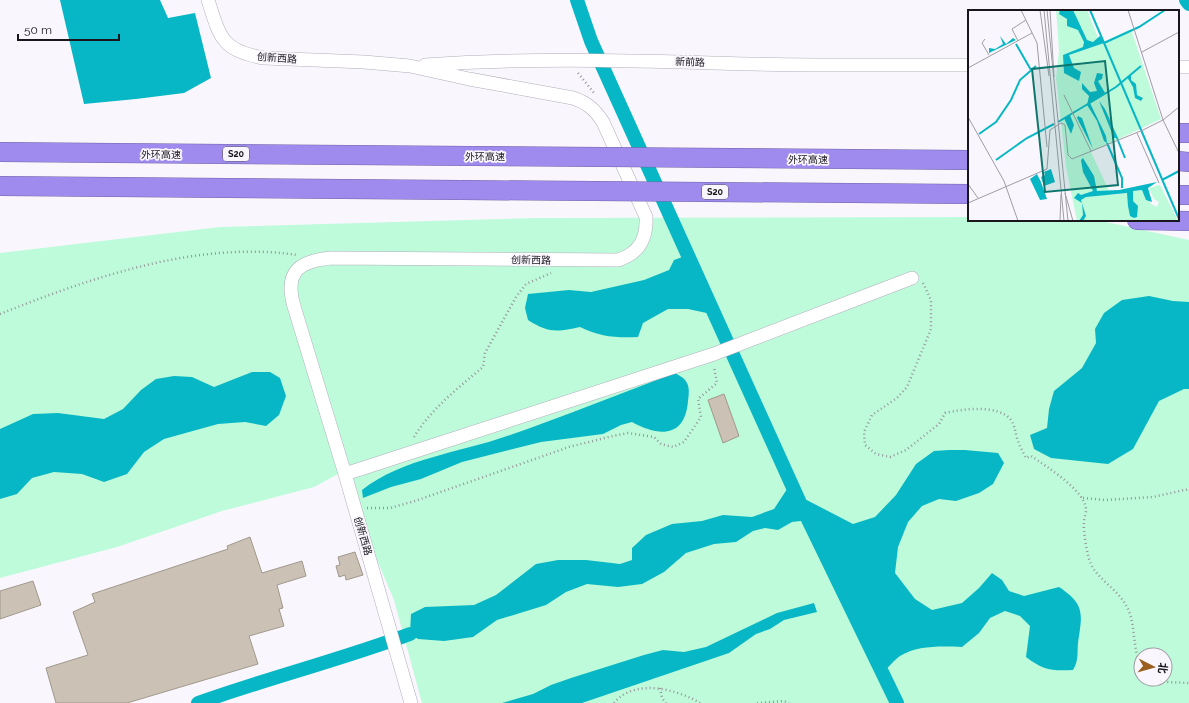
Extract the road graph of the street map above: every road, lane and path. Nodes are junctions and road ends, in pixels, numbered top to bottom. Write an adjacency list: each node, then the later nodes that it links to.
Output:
1 (208, 0): 4 (street, 创新西路)
2 (569, 59): 3 (street, 新前路); 4 (street, 新前路); 5 (path)
3 (968, 65)
4 (410, 66): 12 (street, 创新西路)
5 (595, 94)
6 (0, 152): 7 (highway, 外环高速 / S20, bridge)
7 (968, 160)
8 (0, 186): 9 (highway, S20, bridge)
9 (968, 194)
10 (1179, 221): 11 (highway)
11 (1189, 221)
12 (321, 259): 15 (path); 18 (street, 创新西路)
13 (554, 271): 17 (path)
14 (912, 278): 16 (street); 20 (path)
15 (0, 314)
16 (711, 355): 17 (street); 21 (path)
17 (410, 453): 18 (street)
18 (345, 474): 21 (street, 创新西路)
19 (1189, 489): 20 (path)
20 (1083, 498): 22 (path)
21 (356, 512): 26 (street, 创新西路)
22 (1135, 647)
23 (1173, 682): 24 (path)
24 (1189, 683)
25 (660, 688): 27 (path); 28 (path); 29 (path)
26 (411, 703)
27 (614, 703)
28 (666, 703)
29 (700, 703)
30 (757, 703): 31 (path)
31 (789, 703)

